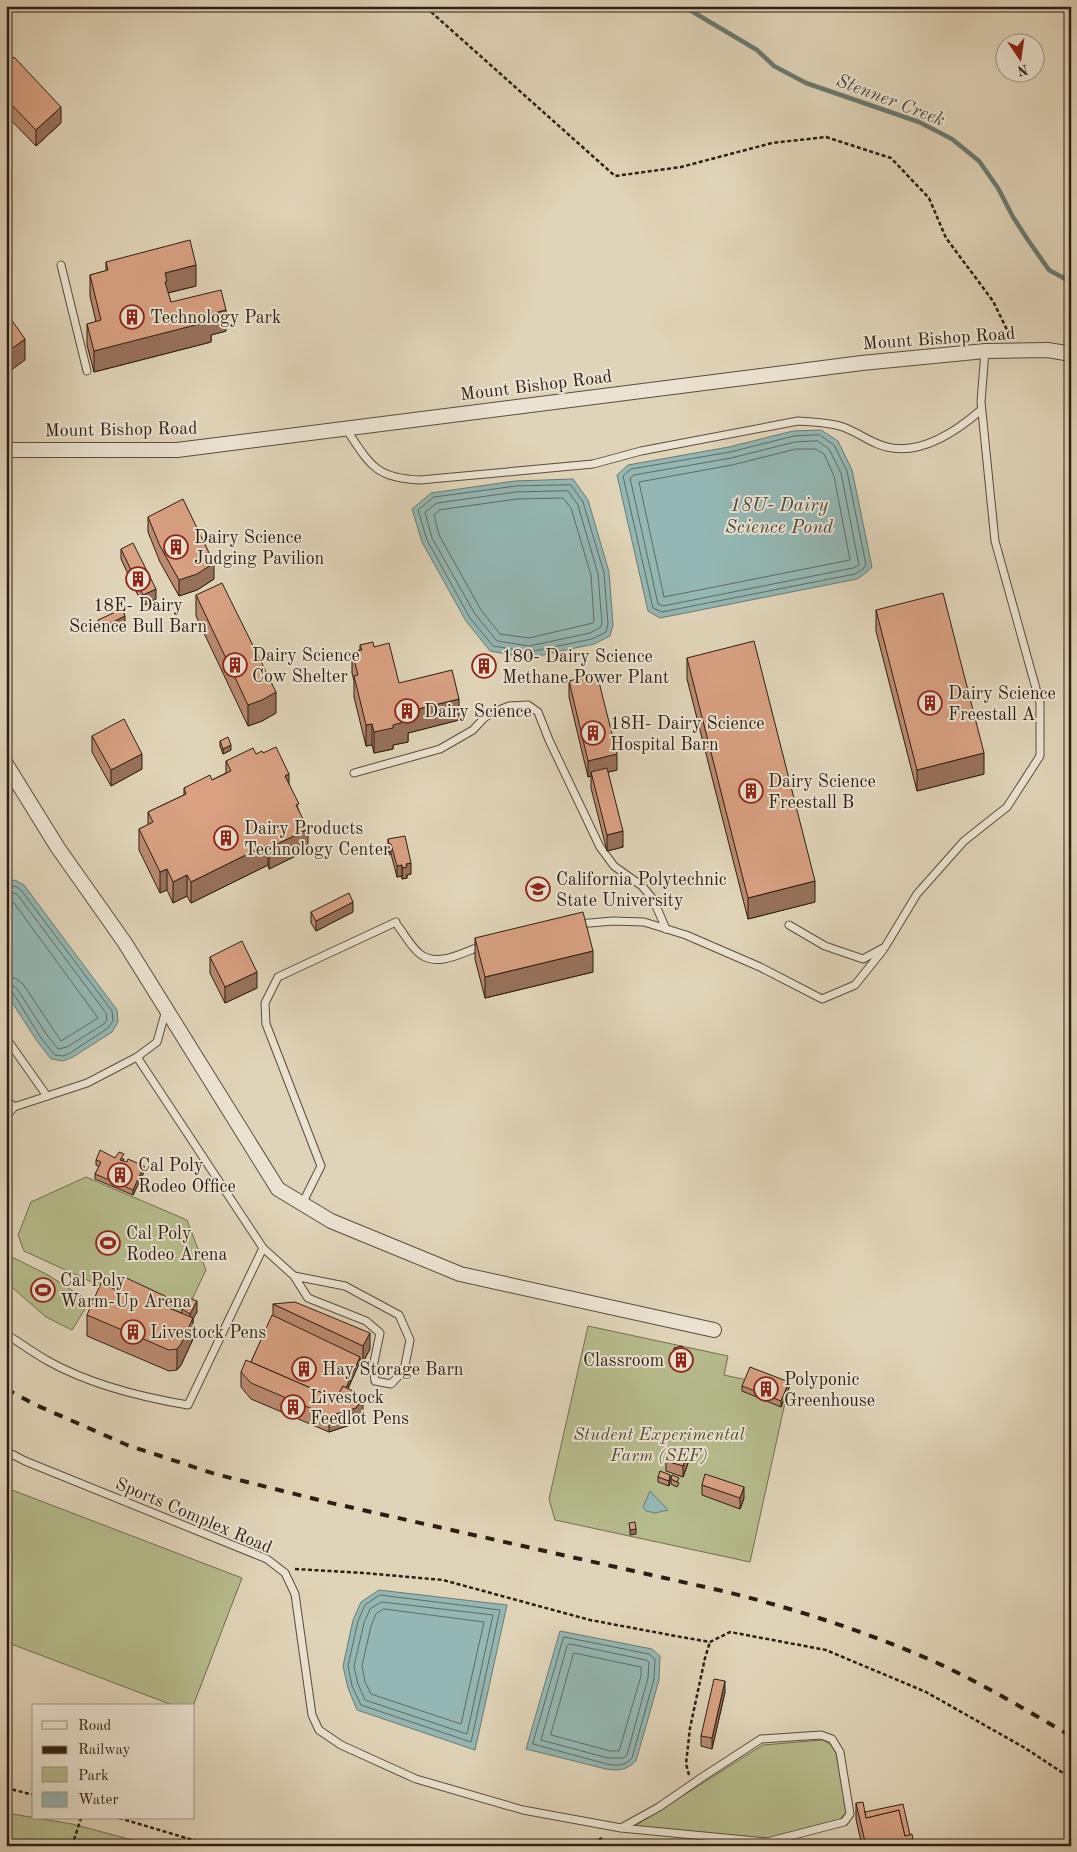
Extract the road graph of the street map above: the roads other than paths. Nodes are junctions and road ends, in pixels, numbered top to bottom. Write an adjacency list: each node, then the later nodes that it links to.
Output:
1 (61, 265): 4 (lane)
2 (985, 351): 3 (street, Mount Bishop Road); 5 (lane); 6 (street, Mount Bishop Road)
3 (1071, 354)
4 (87, 371)
5 (981, 410): 6 (lane); 14 (lane)
6 (346, 428): 7 (street, Mount Bishop Road)
7 (6, 450)
8 (6, 764): 15 (street)
9 (354, 773): 12 (lane)
10 (570, 924): 12 (lane)
11 (789, 925): 14 (lane)
12 (666, 929): 14 (lane)
13 (493, 943): 22 (lane)
14 (885, 947)
15 (166, 1010): 17 (lane); 22 (street)
16 (6, 1038): 18 (lane)
17 (137, 1057): 18 (lane); 23 (lane)
18 (47, 1096): 20 (lane)
19 (6, 1099): 20 (lane)
20 (14, 1107): 21 (lane)
21 (6, 1117)
22 (302, 1204): 25 (street)
23 (263, 1248): 24 (lane); 26 (lane)
24 (294, 1276): 24 (lane)
25 (714, 1330)
26 (6, 1334)
27 (6, 1451): 28 (lane, Sports Complex Road)
28 (621, 1828): 28 (lane, Sports Complex Road)

